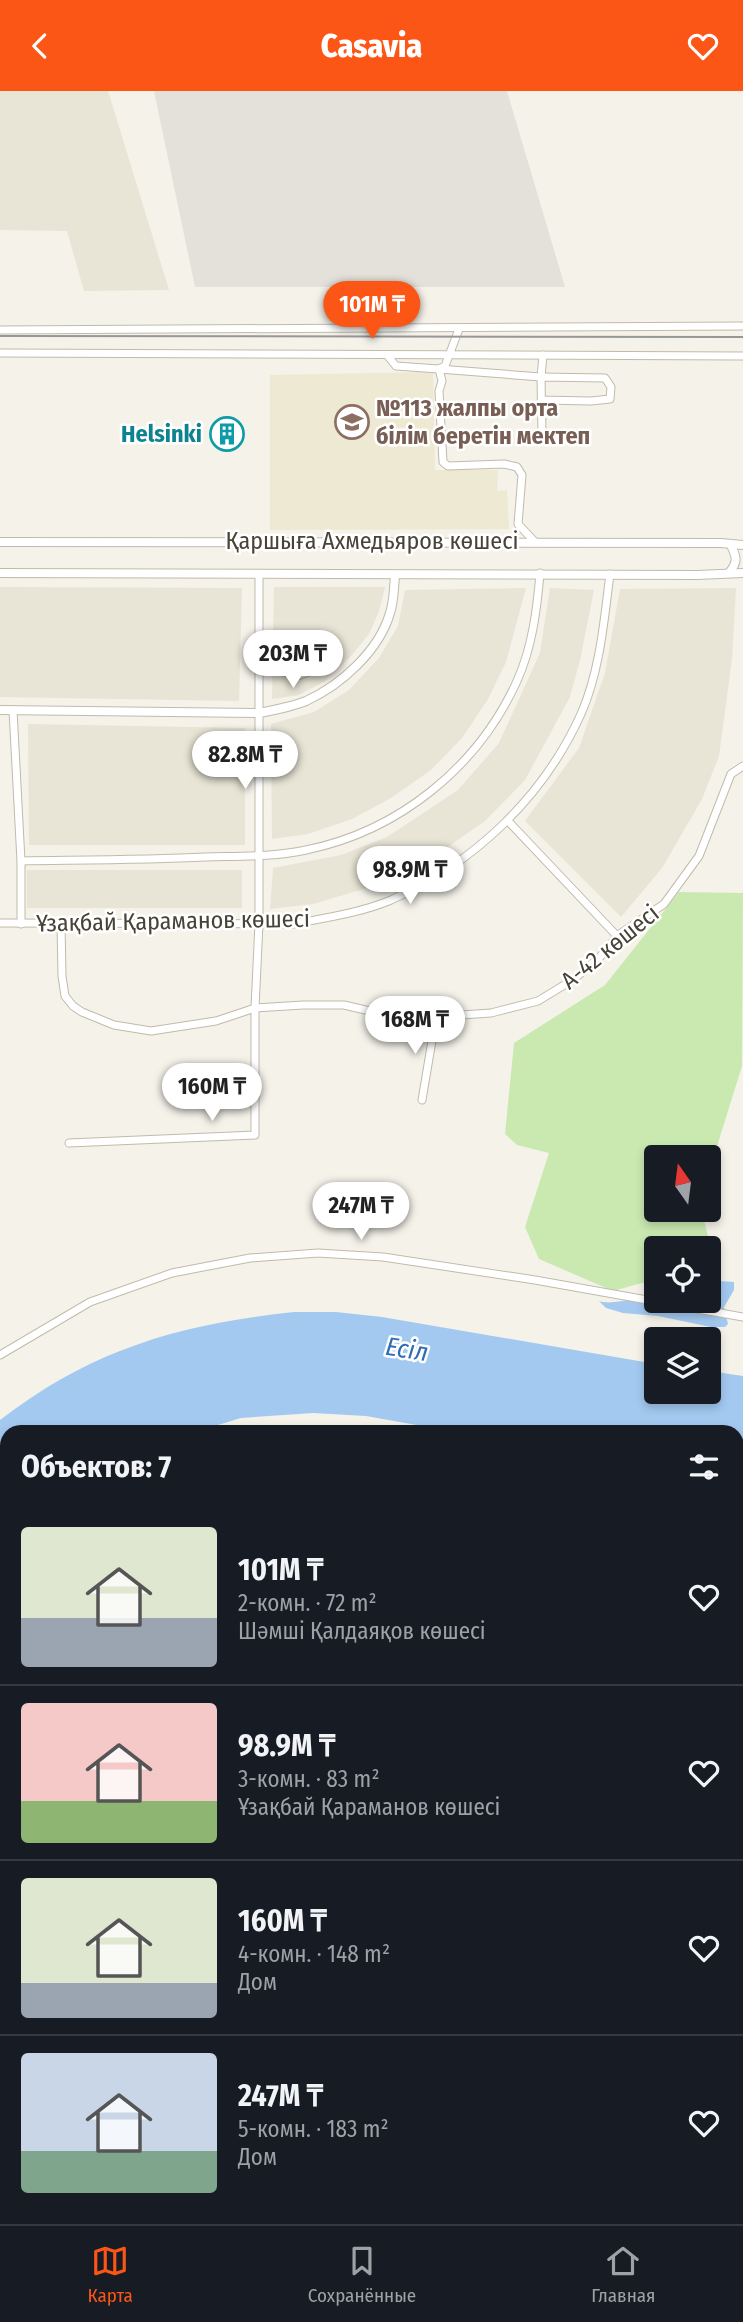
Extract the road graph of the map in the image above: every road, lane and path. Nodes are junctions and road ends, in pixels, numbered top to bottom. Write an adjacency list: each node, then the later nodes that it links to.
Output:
1 (743, 326): 2 (street)
2 (459, 329): 3 (street); 6 (street)
3 (0, 330)
4 (0, 353): 5 (street)
5 (387, 355): 6 (street); 9 (street)
6 (450, 355): 7 (street); 9 (street)
7 (543, 355): 8 (street); 10 (street)
8 (743, 356)
9 (439, 369): 10 (street); 13 (street)
10 (541, 377): 11 (street); 11 (street)
11 (542, 400): 12 (street)
12 (542, 435)
13 (534, 541): 14 (street, Қаршыға Ахмедьяров көшесі); 15 (street, Қаршыға Ахмедьяров көшесі)
14 (0, 542)
15 (731, 545): 16 (street, Қаршыға Ахмедьяров көшесі); 19 (street)
16 (743, 545)
17 (0, 573): 22 (street, Қаршыға Ахмедьяров көшесі)
18 (540, 573): 21 (street, Қаршыға Ахмедьяров көшесі); 23 (street, Қаршыға Ахмедьяров көшесі); 31 (street)
19 (729, 573): 20 (street, Қаршыға Ахмедьяров көшесі); 21 (street, Қаршыға Ахмедьяров көшесі)
20 (743, 573)
21 (610, 574): 30 (street, Ұзақбай Қараманов көшесі)
22 (259, 575): 23 (street, Қаршыға Ахмедьяров көшесі); 25 (street)
23 (395, 575): 28 (street)
24 (321, 669): 25 (street)
25 (259, 670): 28 (street)
26 (0, 711): 27 (street)
27 (13, 711): 28 (street); 32 (street)
28 (259, 713): 31 (street)
29 (743, 766): 37 (street, А-42 көшесі)
30 (508, 821): 35 (street, Ұзақбай Қараманов көшесі); 37 (street)
31 (258, 855): 32 (street); 35 (street)
32 (21, 861): 34 (street)
33 (0, 923): 34 (street, Ұзақбай Қараманов көшесі)
34 (21, 923): 36 (street, Ұзақбай Қараманов көшесі)
35 (259, 923): 36 (street, Ұзақбай Қараманов көшесі); 38 (street)
36 (61, 924): 38 (street, А-42 көшесі)
37 (617, 936): 39 (street, А-42 көшесі)
38 (256, 1008): 39 (street, А-42 көшесі); 41 (street)
39 (436, 1017): 40 (street)
40 (422, 1100)
41 (69, 1143)
42 (743, 1317): 43 (street)
43 (0, 1355)

